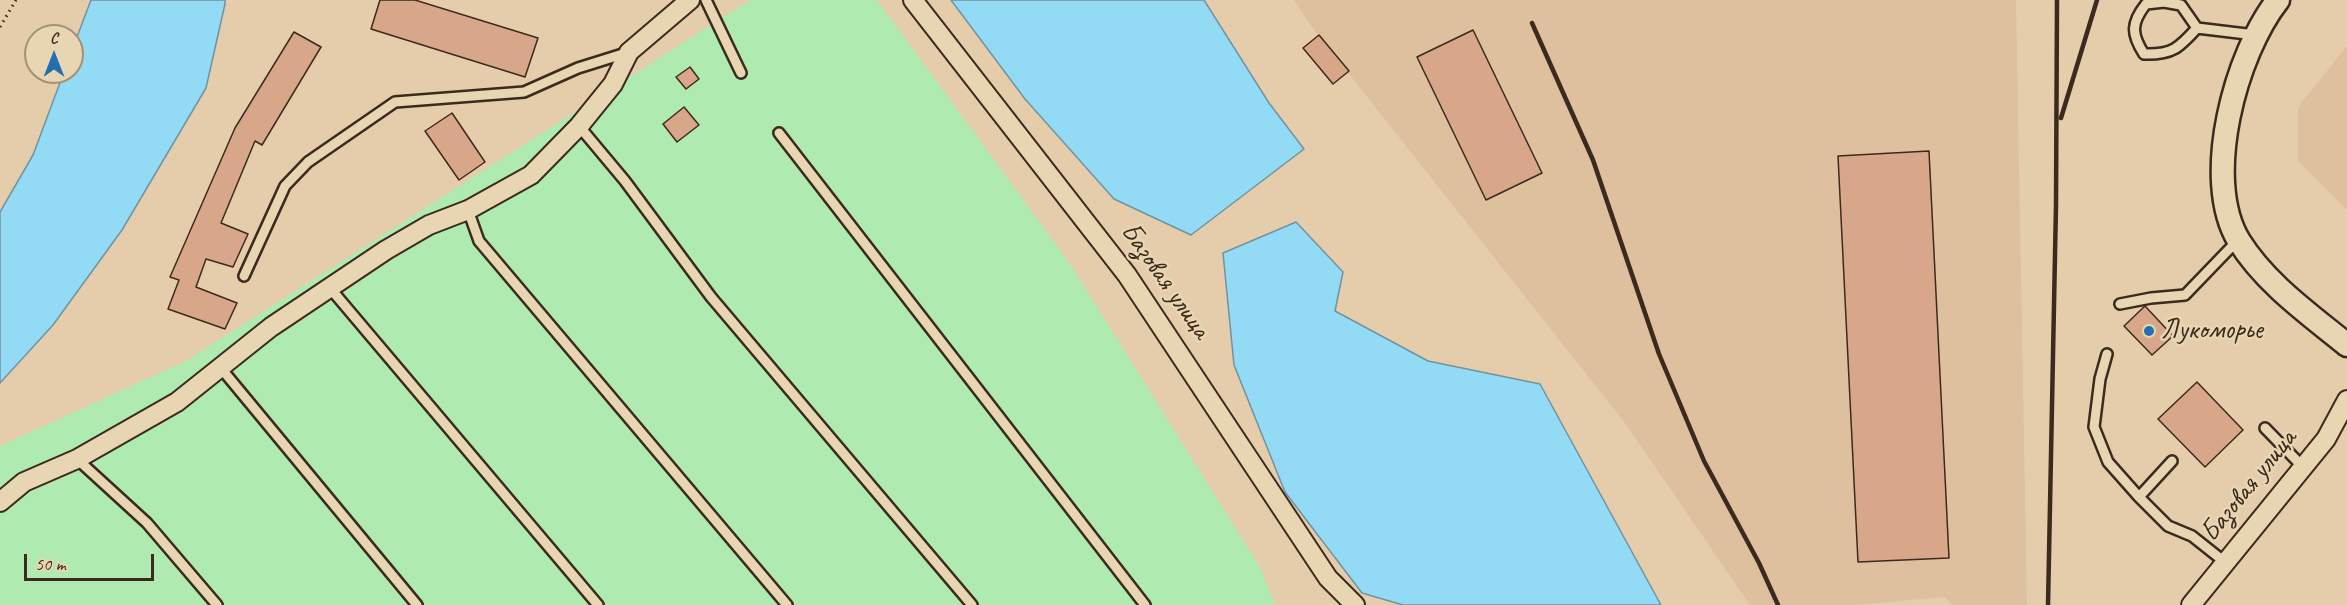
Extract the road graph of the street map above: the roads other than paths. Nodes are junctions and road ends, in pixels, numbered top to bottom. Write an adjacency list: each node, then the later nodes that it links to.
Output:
1 (690, 0): 7 (street)
2 (706, 0): 8 (lane)
3 (913, 0): 33 (street, Базовая улица)
4 (2278, 0): 6 (street)
5 (2198, 28): 5 (lane); 6 (lane)
6 (2255, 35): 12 (street)
7 (629, 52): 9 (street); 13 (lane)
8 (741, 73)
9 (579, 126): 11 (street); 31 (lane)
10 (779, 133): 32 (lane)
11 (468, 210): 14 (street); 30 (lane)
12 (2238, 240): 15 (lane); 16 (street)
13 (244, 276)
14 (330, 288): 18 (street); 29 (lane)
15 (2120, 304)
16 (2347, 345)
17 (2107, 354): 24 (lane)
18 (220, 367): 21 (street); 28 (lane)
19 (2347, 400): 23 (street, Базовая улица)
20 (2265, 428): 23 (lane)
21 (77, 459): 25 (street); 27 (lane)
22 (2172, 461): 24 (lane)
23 (2303, 467): 26 (street, Базовая улица)
24 (2139, 497): 26 (lane)
25 (0, 502)
26 (2226, 562): 34 (street, Базовая улица)
27 (217, 605)
28 (417, 605)
29 (597, 605)
30 (787, 605)
31 (972, 605)
32 (1145, 605)
33 (1356, 605)
34 (2191, 605)

